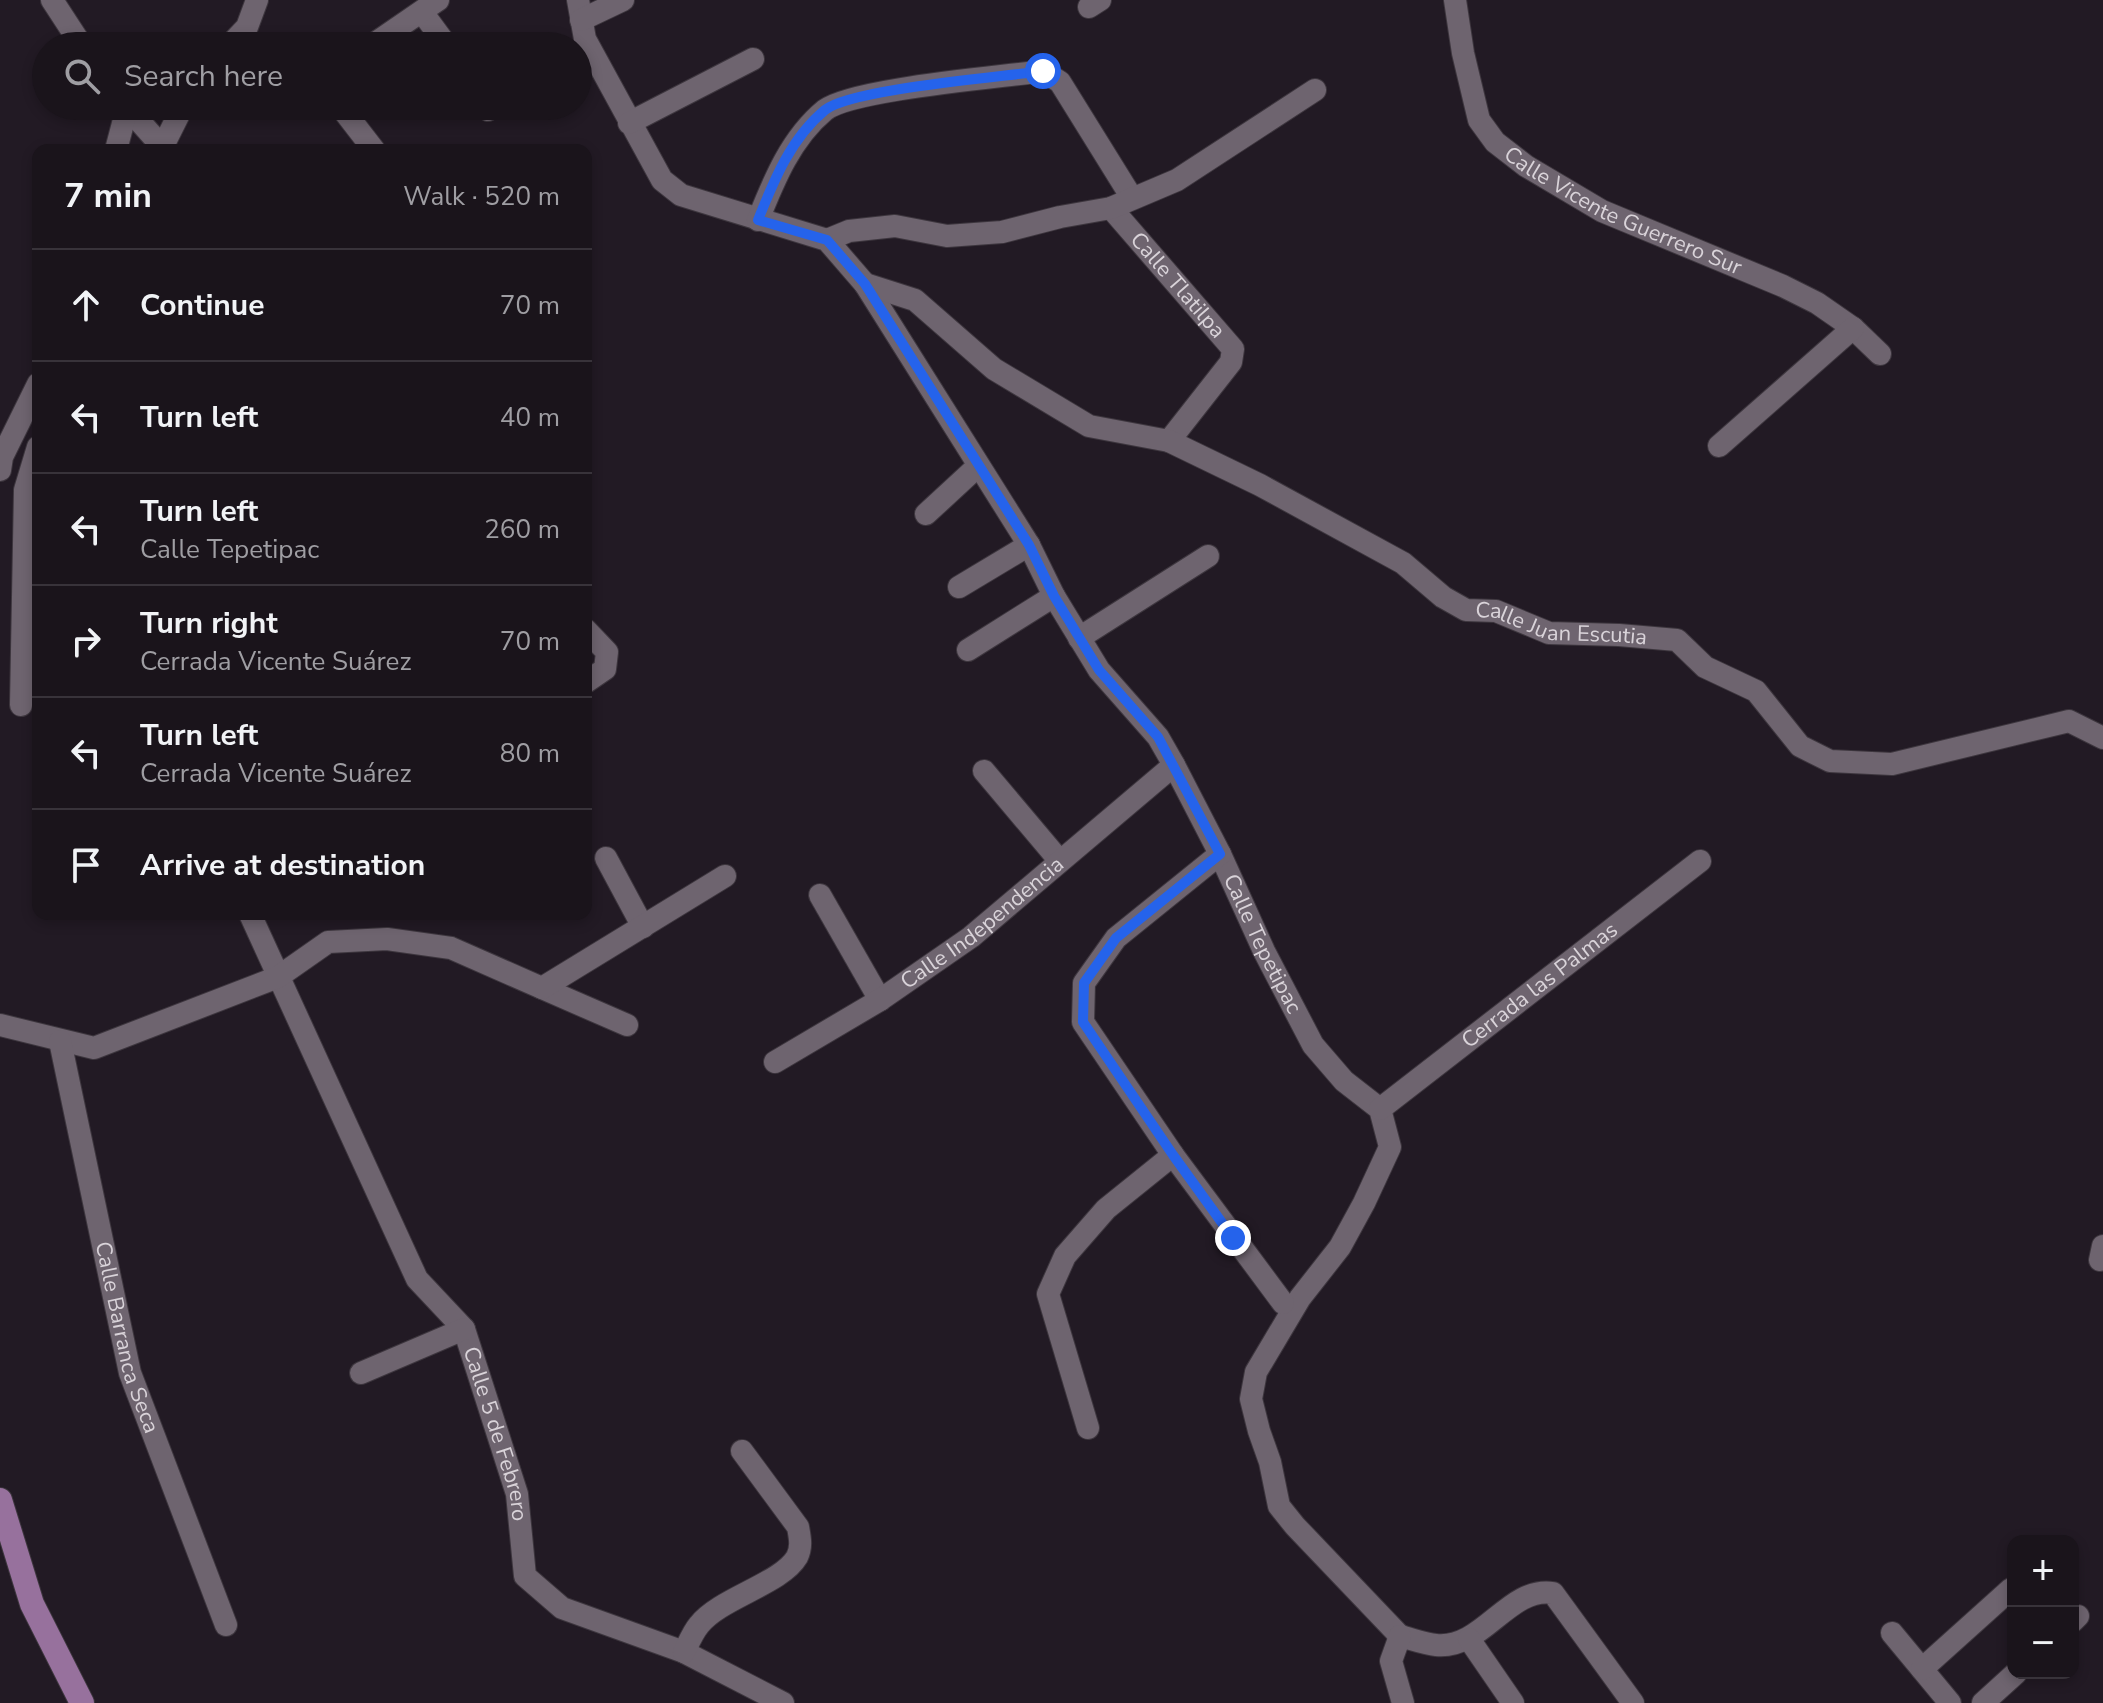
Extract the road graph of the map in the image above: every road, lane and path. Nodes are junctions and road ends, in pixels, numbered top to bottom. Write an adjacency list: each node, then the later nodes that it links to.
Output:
1 (52, 0): 7 (street)
2 (257, 0): 8 (street)
3 (623, 0): 6 (street)
4 (1455, 0): 29 (street, Calle Vicente Guerrero Sur)
5 (430, 6): 9 (street); 10 (street)
6 (579, 10): 11 (street)
7 (73, 32)
8 (242, 32)
9 (392, 32)
10 (441, 32)
11 (584, 32)
12 (592, 52): 19 (street)
13 (753, 59): 19 (street)
14 (1315, 90): 24 (street, Calle Tlatilpa)
15 (123, 120): 20 (street)
16 (137, 120): 21 (street)
17 (176, 120): 22 (street)
18 (351, 120): 23 (street)
19 (629, 123): 26 (street)
20 (117, 144)
21 (158, 144)
22 (164, 144)
23 (369, 144)
24 (1132, 198): 25 (street, Calle Tlatilpa); 26 (street)
25 (1111, 208): 27 (street, Calle Tlatilpa); 32 (street, Calle Tlatilpa)
26 (758, 220): 27 (street)
27 (827, 240): 28 (street, Calle Tepetipac)
28 (865, 284): 32 (street, Calle Juan Escutia); 35 (street, Calle Tepetipac)
29 (1853, 328): 30 (street, Calle Vicente Guerrero Sur); 33 (street)
30 (1880, 354)
31 (32, 396): 34 (street)
32 (1169, 441): 48 (street, Calle Juan Escutia)
33 (1719, 446)
34 (1, 459)
35 (978, 466): 37 (street); 39 (street, Calle Tepetipac)
36 (32, 467): 38 (street)
37 (926, 514)
38 (31, 530): 47 (street)
39 (1029, 545): 41 (street); 42 (street, Calle Tepetipac)
40 (1208, 556): 44 (street)
41 (959, 587)
42 (1054, 596): 44 (street, Calle Tepetipac); 45 (street)
43 (592, 636): 46 (street)
44 (1079, 638): 49 (street, Calle Tepetipac)
45 (968, 650)
46 (592, 678)
47 (21, 705)
48 (2103, 738)
49 (1174, 765): 51 (street, Calle Tepetipac); 53 (street, Calle Independencia)
50 (984, 771): 53 (street)
51 (1220, 854): 66 (street, Calle Tepetipac); 67 (street)
52 (606, 858): 58 (street)
53 (1059, 860): 61 (street, Calle Independencia)
54 (1700, 861): 66 (street, Cerrada las Palmas)
55 (725, 876): 58 (street)
56 (820, 895): 61 (street)
57 (253, 920): 59 (street, Calle 5 de Febrero)
58 (643, 927): 60 (street)
59 (278, 977): 60 (street); 64 (street); 69 (street, Calle 5 de Febrero)
60 (542, 988): 63 (street)
61 (880, 1000): 65 (street, Calle Independencia)
62 (0, 1025): 64 (street)
63 (627, 1025)
64 (60, 1041): 75 (street, Calle Barranca Seca)
65 (775, 1062)
66 (1380, 1109): 77 (street)
67 (1173, 1155): 68 (street); 71 (street)
68 (1283, 1303)
69 (464, 1329): 70 (street); 79 (street, Calle 5 de Febrero)
70 (361, 1373)
71 (1088, 1428)
72 (742, 1451): 79 (street)
73 (0, 1500): 82 (main road)
74 (2007, 1593): 80 (street)
75 (226, 1625)
76 (1892, 1633): 80 (street)
77 (1400, 1636): 78 (street); 84 (street)
78 (1469, 1639): 85 (street); 86 (street)
79 (684, 1652): 83 (street, Calle 5 de Febrero)
80 (1922, 1669): 87 (street)
81 (2009, 1679): 88 (street)
82 (82, 1703)
83 (783, 1703)
84 (1403, 1703)
85 (1513, 1703)
86 (1633, 1703)
87 (1950, 1703)
88 (1983, 1703)

